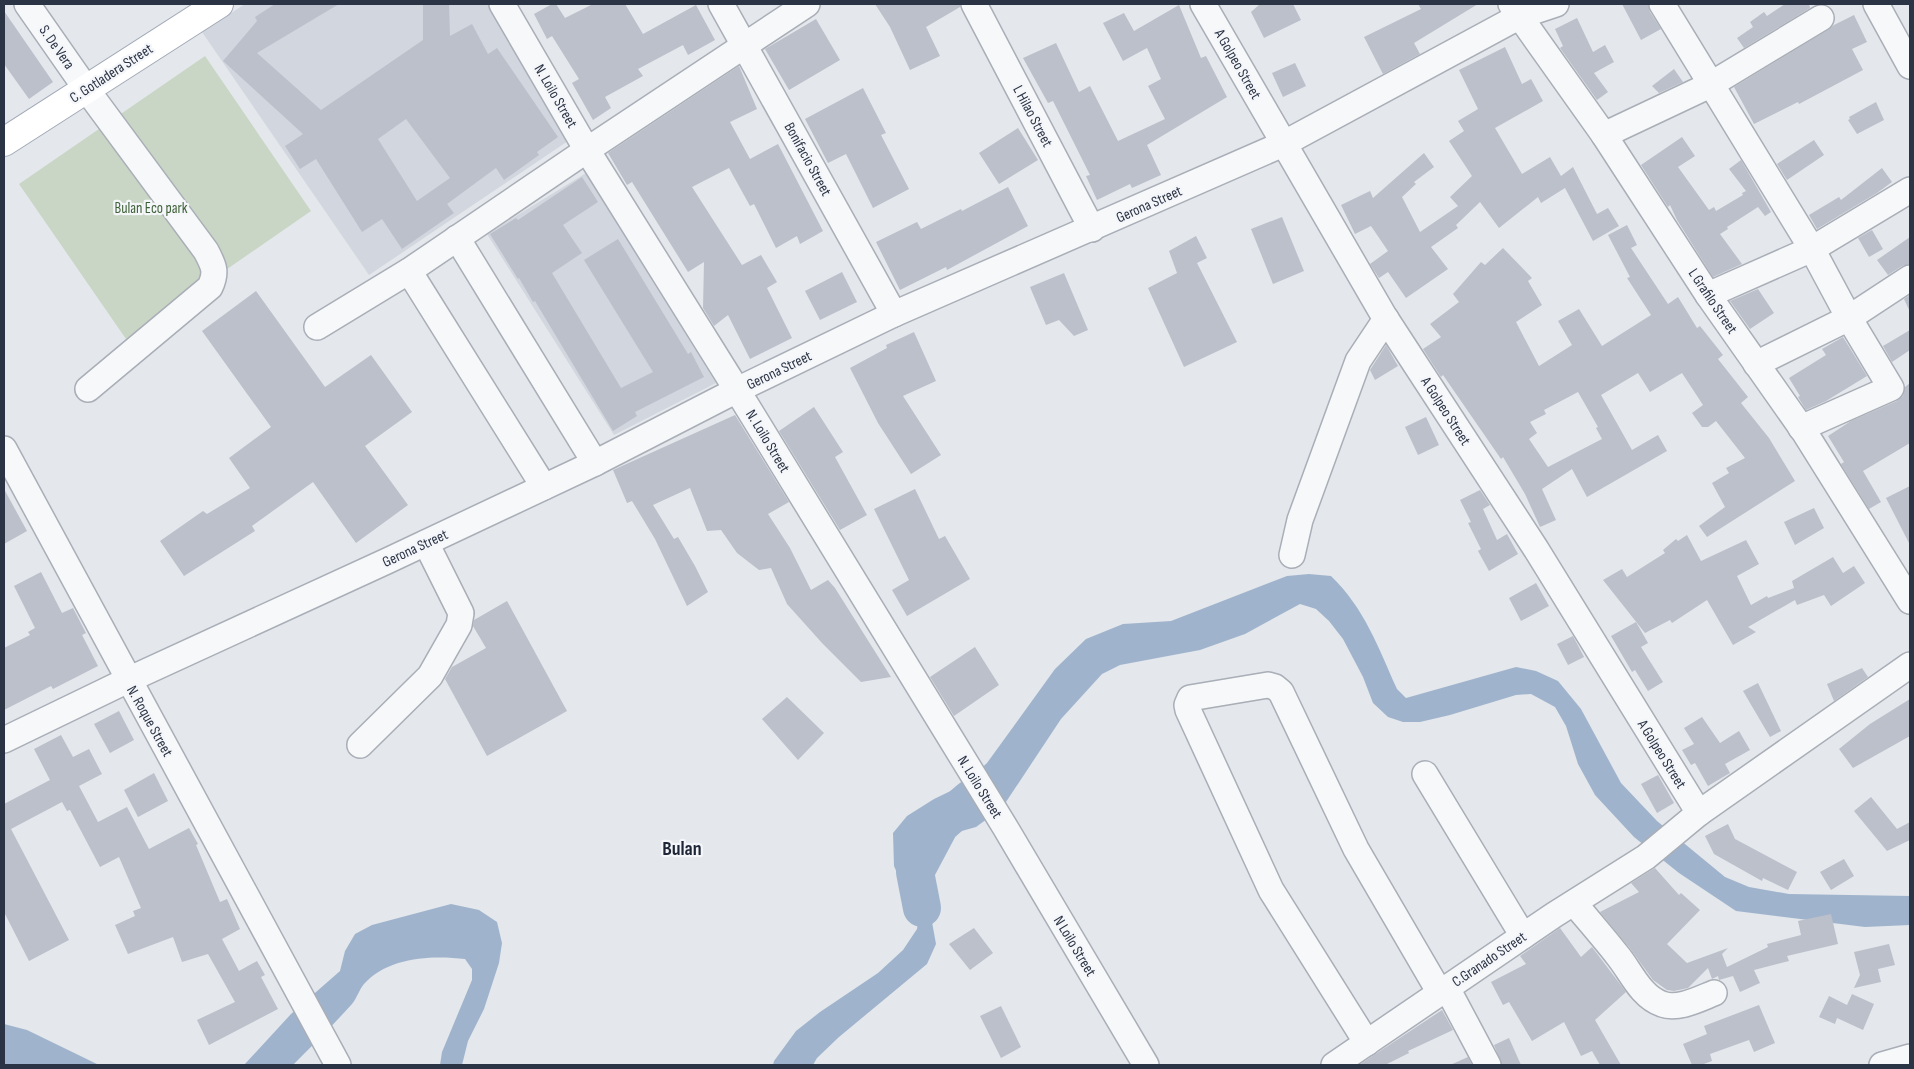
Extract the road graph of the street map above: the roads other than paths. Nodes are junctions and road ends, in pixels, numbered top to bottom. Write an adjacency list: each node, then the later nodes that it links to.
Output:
1 (28, 4): 16 (street, S. De Vera)
2 (219, 4): 16 (main road, C. Gotladera Street)
3 (502, 4): 20 (street, N. Loilo Street)
4 (721, 4): 13 (street, Bonifacio Street)
5 (807, 4): 13 (street)
6 (974, 4): 22 (street, L Hilao Street)
7 (1203, 4): 19 (street, A Golpeo Street)
8 (1556, 4): 11 (street, Gerona Street)
9 (1662, 4): 15 (street)
10 (1876, 4): 14 (street)
11 (1516, 10): 17 (street, L Grafilo Street); 19 (street, Gerona Street)
12 (1821, 18): 15 (street)
13 (743, 45): 20 (street); 28 (street, Bonifacio Street)
14 (1910, 66)
15 (1710, 85): 17 (street); 24 (street)
16 (87, 90): 18 (main road, C. Gotladera Street); 34 (street, S. De Vera)
17 (1604, 135): 27 (street, L Grafilo Street)
18 (4, 142)
19 (1283, 144): 22 (street, Gerona Street); 30 (street, A Golpeo Street)
20 (587, 150): 23 (street); 35 (street, N. Loilo Street)
21 (1910, 190): 24 (street)
22 (1092, 228): 28 (street, Gerona Street)
23 (457, 238): 25 (street); 38 (street)
24 (1812, 249): 27 (street); 29 (street)
25 (409, 271): 31 (street); 39 (street)
26 (1910, 278): 29 (street)
27 (1708, 295): 32 (street, L Grafilo Street)
28 (894, 314): 35 (street, Gerona Street)
29 (1849, 318): 32 (street); 33 (street)
30 (1386, 319): 41 (street); 48 (street, A Golpeo Street)
31 (316, 327)
32 (1756, 364): 36 (street, L Grafilo Street)
33 (1901, 382): 36 (street)
34 (88, 388)
35 (737, 390): 38 (street, Gerona Street); 49 (street, N. Loilo Street)
36 (1801, 428): 42 (street, L Grafilo Street)
37 (6, 460): 44 (street, N. Roque Street)
38 (595, 463): 39 (street, Gerona Street)
39 (544, 487): 40 (street, Gerona Street)
40 (426, 543): 44 (street, Gerona Street); 46 (street)
41 (1292, 555)
42 (1910, 601)
43 (1910, 665): 48 (street, C.Granado Street)
44 (128, 680): 45 (street, Gerona Street); 55 (street, N. Roque Street)
45 (4, 740)
46 (360, 745)
47 (1425, 774): 51 (street)
48 (1699, 813): 50 (street, C.Granado Street)
49 (1005, 826): 56 (street, N Loilo Street)
50 (1574, 903): 51 (street, C.Granado Street); 53 (street)
51 (1523, 936): 52 (street, C.Granado Street)
52 (1443, 990): 54 (street, C.Granado Street); 54 (street); 58 (street)
53 (1714, 993)
54 (1368, 1043): 57 (street, C.Granado Street)
55 (335, 1060)
56 (1146, 1065)
57 (1334, 1065)
58 (1488, 1065)

